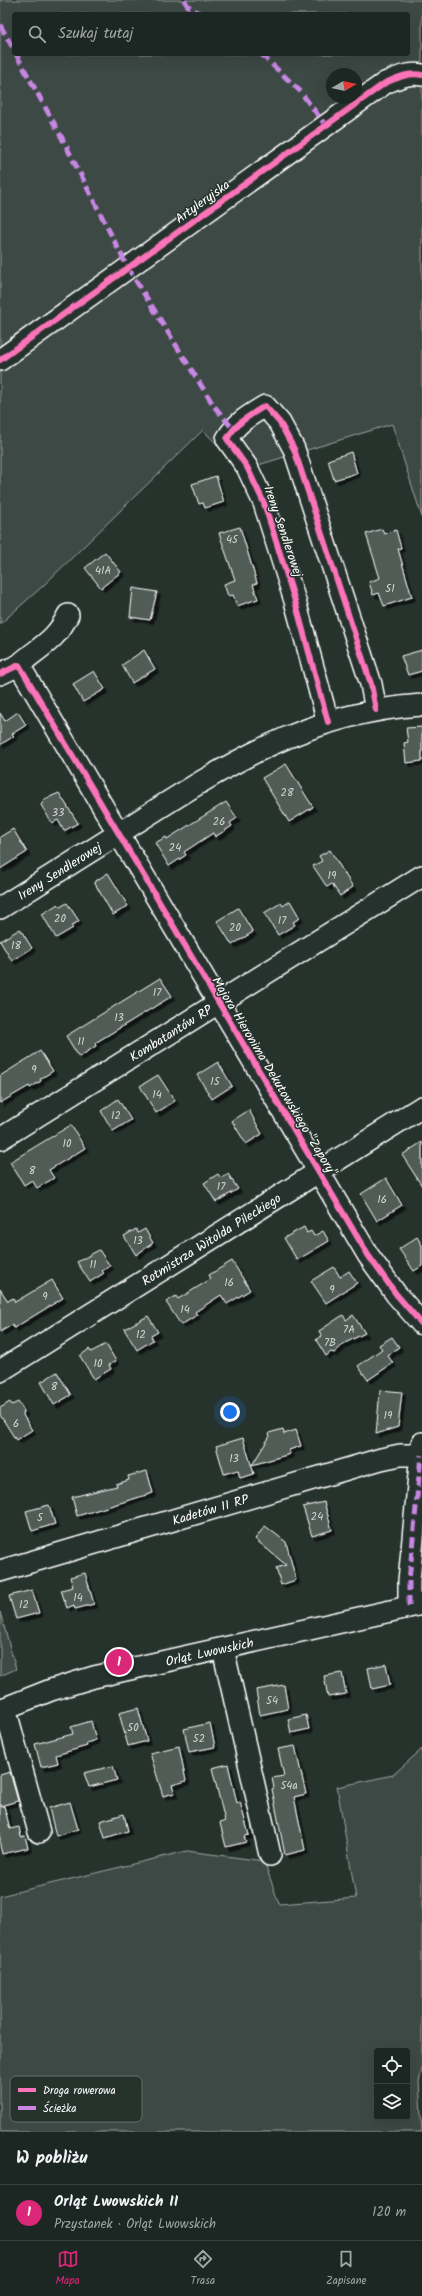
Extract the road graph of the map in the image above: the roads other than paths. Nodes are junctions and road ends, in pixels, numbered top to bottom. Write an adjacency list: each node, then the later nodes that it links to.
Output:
1 (422, 75): 2 (street, Artyleryjska)
2 (0, 360)
3 (68, 615): 4 (street)
4 (19, 665): 5 (street); 9 (street)
5 (0, 674)
6 (422, 705): 7 (street, Ireny Sendlerowej)
7 (376, 710): 8 (street, Ireny Sendlerowej); 8 (street, Ireny Sendlerowej)
8 (328, 722): 9 (street, Ireny Sendlerowej)
9 (118, 833): 11 (street, Ireny Sendlerowej); 12 (street, Majora Hieronima Dekutowskiego "Zapory")
10 (422, 876): 12 (street, Kombatantów RP)
11 (0, 908)
12 (218, 1003): 14 (street, Kombatantów RP); 15 (street, Majora Hieronima Dekutowskiego "Zapory")
13 (422, 1107): 15 (street, Rotmistrza Witolda Pileckiego)
14 (0, 1139)
15 (318, 1171): 16 (street, Majora Hieronima Dekutowskiego "Zapory"); 17 (street, Rotmistrza Witolda Pileckiego)
16 (422, 1324)
17 (0, 1371)
18 (421, 1449): 19 (street, Kadetów II RP); 20 (street)
19 (0, 1571)
20 (416, 1605): 21 (street, Orląt Lwowskich)
21 (223, 1649): 22 (street, Orląt Lwowskich); 24 (street)
22 (3, 1709): 23 (street)
23 (39, 1832)
24 (270, 1855)

